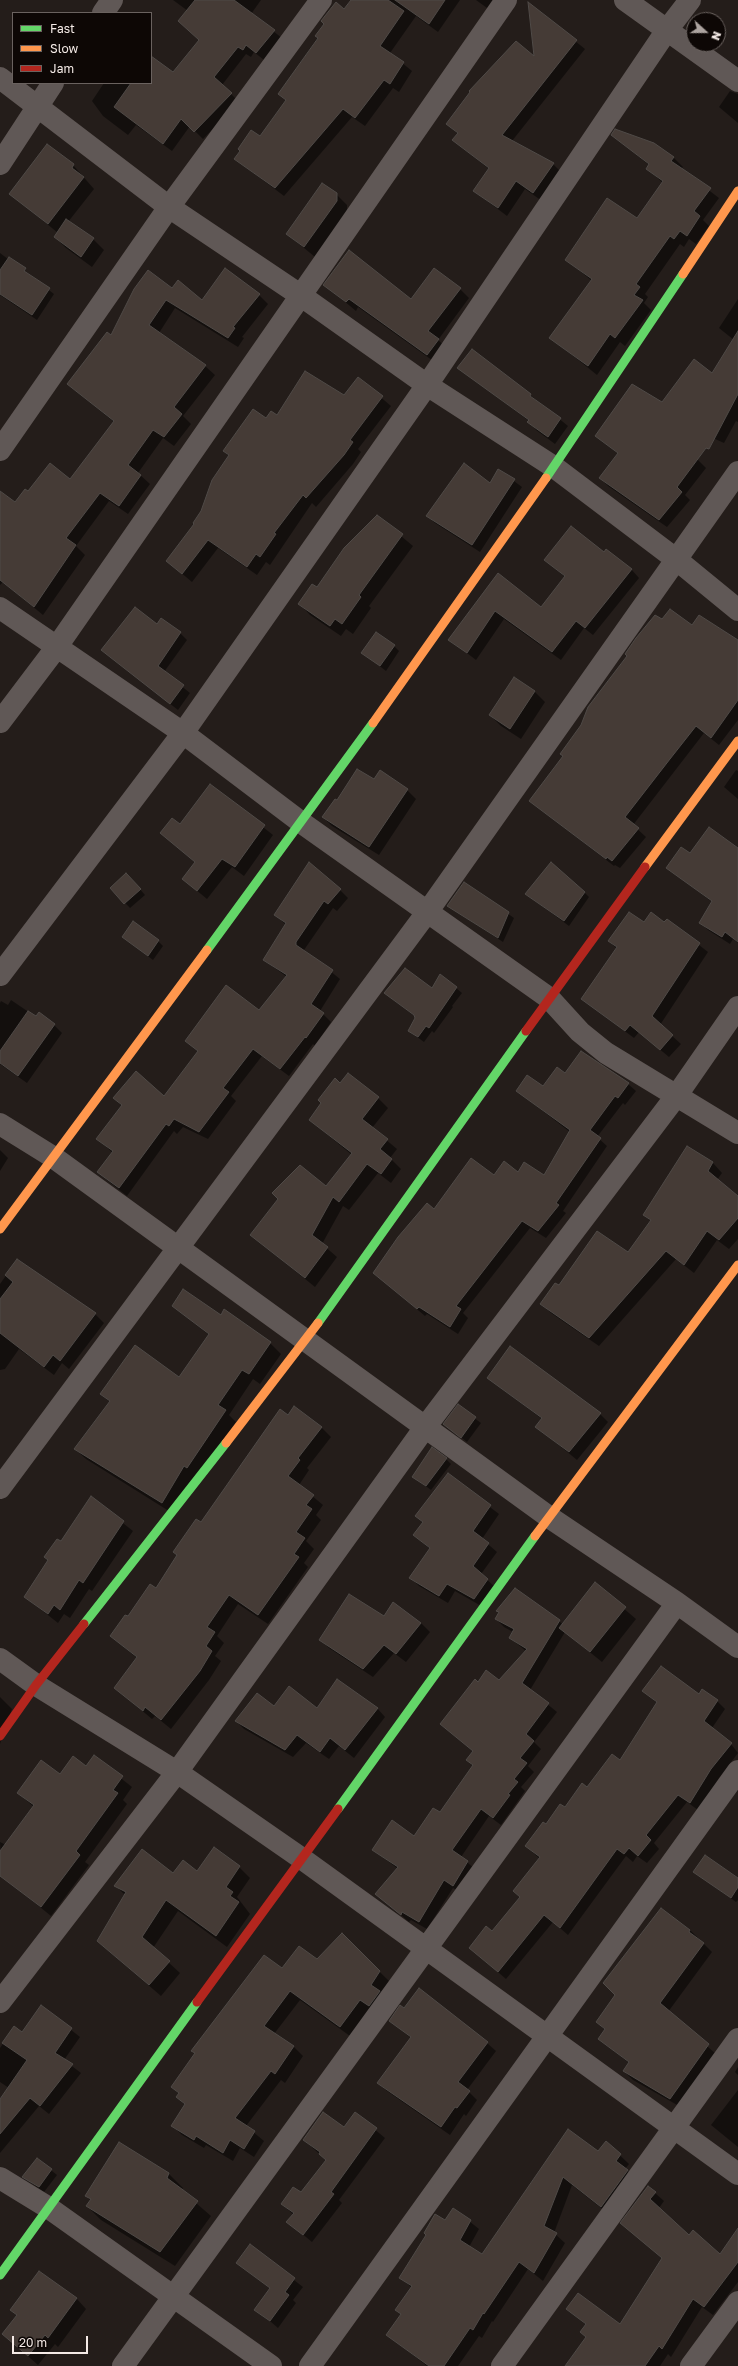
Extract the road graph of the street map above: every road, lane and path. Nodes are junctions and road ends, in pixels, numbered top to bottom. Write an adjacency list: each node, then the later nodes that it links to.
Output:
1 (112, 0): 6 (street)
2 (321, 0): 14 (street)
3 (506, 0): 15 (street)
4 (625, 0): 7 (street)
5 (690, 0): 7 (street)
6 (104, 12)
7 (667, 30): 9 (street); 16 (street)
8 (0, 78): 11 (street)
9 (738, 81)
10 (52, 84): 11 (street)
11 (37, 106): 12 (street); 14 (street)
12 (0, 164)
13 (738, 191): 18 (street)
14 (169, 207): 15 (street); 17 (street)
15 (300, 295): 16 (street); 23 (street)
16 (428, 386): 18 (street); 25 (street)
17 (0, 450)
18 (554, 468): 20 (street); 27 (street)
19 (738, 472): 20 (street)
20 (677, 560): 22 (street); 28 (street)
21 (0, 608): 23 (street)
22 (738, 610)
23 (56, 648): 24 (street); 25 (street)
24 (0, 722)
25 (183, 733): 27 (street); 29 (street)
26 (738, 741): 30 (street)
27 (302, 823): 28 (street); 35 (street)
28 (428, 911): 30 (street); 37 (street)
29 (0, 975)
30 (549, 998): 32 (street); 39 (street)
31 (738, 1007): 32 (street)
32 (677, 1095): 34 (street); 40 (street)
33 (0, 1124): 35 (street)
34 (738, 1133)
35 (53, 1157): 36 (street); 37 (street)
36 (0, 1229)
37 (179, 1247): 39 (street); 41 (street)
38 (738, 1265): 42 (street)
39 (307, 1339): 40 (street); 46 (street)
40 (426, 1426): 42 (street); 49 (street)
41 (0, 1488)
42 (549, 1517): 43 (street); 50 (street)
43 (677, 1603): 44 (street); 51 (street)
44 (738, 1647)
45 (0, 1659): 46 (street)
46 (36, 1685): 47 (street); 49 (street)
47 (0, 1736)
48 (738, 1771): 53 (street)
49 (177, 1772): 50 (street); 52 (street)
50 (301, 1858): 51 (street); 58 (street)
51 (427, 1950): 53 (street); 60 (street)
52 (0, 2002)
53 (546, 2035): 55 (street); 64 (street)
54 (738, 2039): 55 (street)
55 (675, 2128): 56 (street); 65 (street)
56 (738, 2174)
57 (0, 2178): 58 (street)
58 (49, 2208): 59 (street); 60 (street)
59 (0, 2275)
60 (175, 2296): 62 (street); 63 (street)
61 (738, 2302): 66 (street)
62 (123, 2366)
63 (271, 2366)
64 (310, 2366)
65 (502, 2366)
66 (691, 2366)

